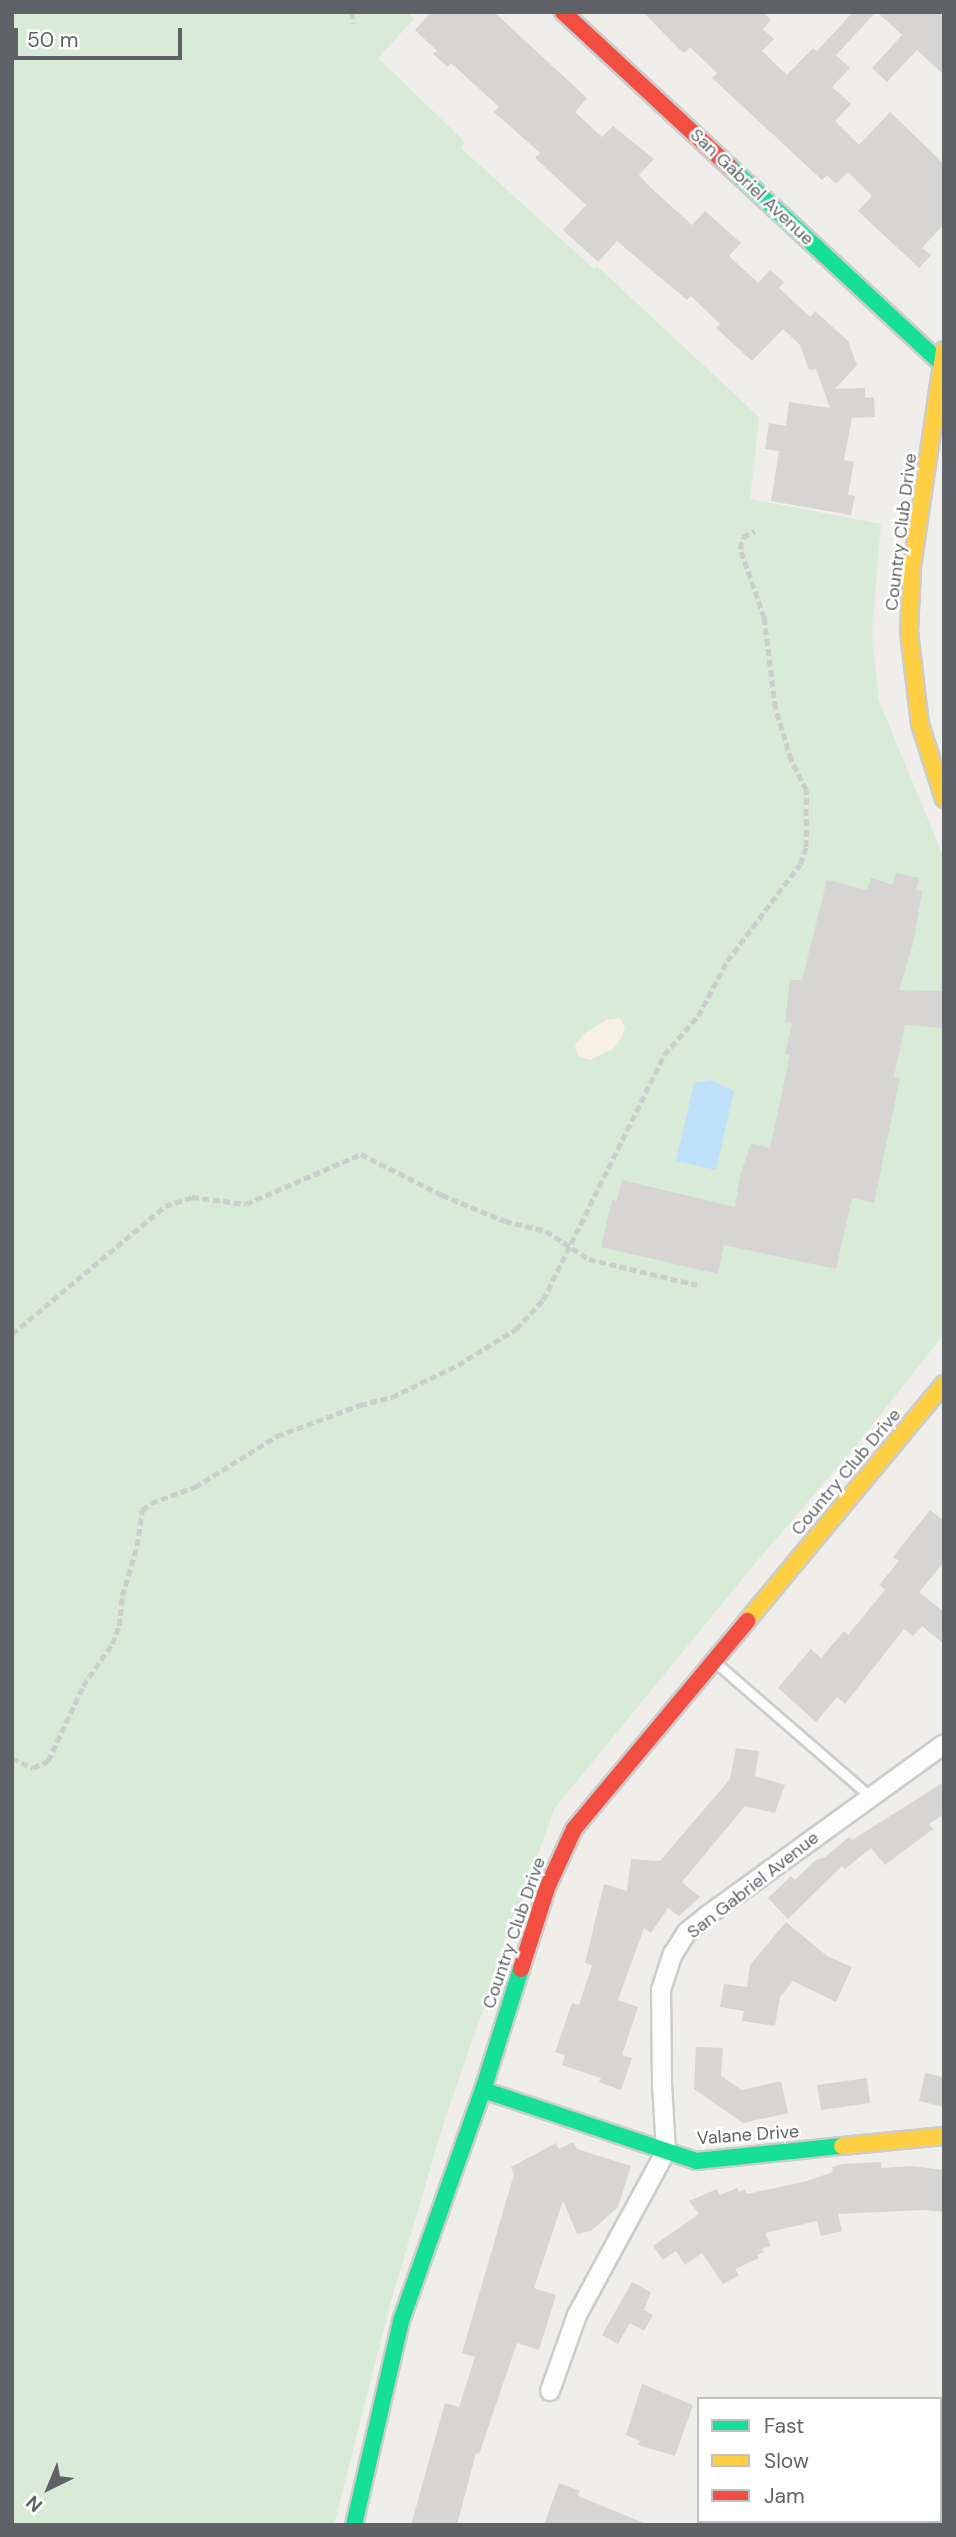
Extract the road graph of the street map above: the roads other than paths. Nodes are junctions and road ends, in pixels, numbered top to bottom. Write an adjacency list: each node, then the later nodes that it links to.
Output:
1 (563, 12): 2 (street, San Gabriel Avenue)
2 (942, 357): 3 (street, Country Club Drive)
3 (939, 422): 4 (street, Country Club Drive)
4 (944, 799)
5 (944, 1384): 6 (street, Country Club Drive)
6 (714, 1661): 8 (lane); 9 (street, Country Club Drive)
7 (944, 1744): 8 (street, San Gabriel Avenue)
8 (871, 1797): 11 (street, San Gabriel Avenue)
9 (483, 2090): 11 (street, Valane Drive); 13 (street, Country Club Drive)
10 (944, 2136): 11 (street, Valane Drive)
11 (666, 2151): 12 (street)
12 (550, 2391)
13 (354, 2525)

